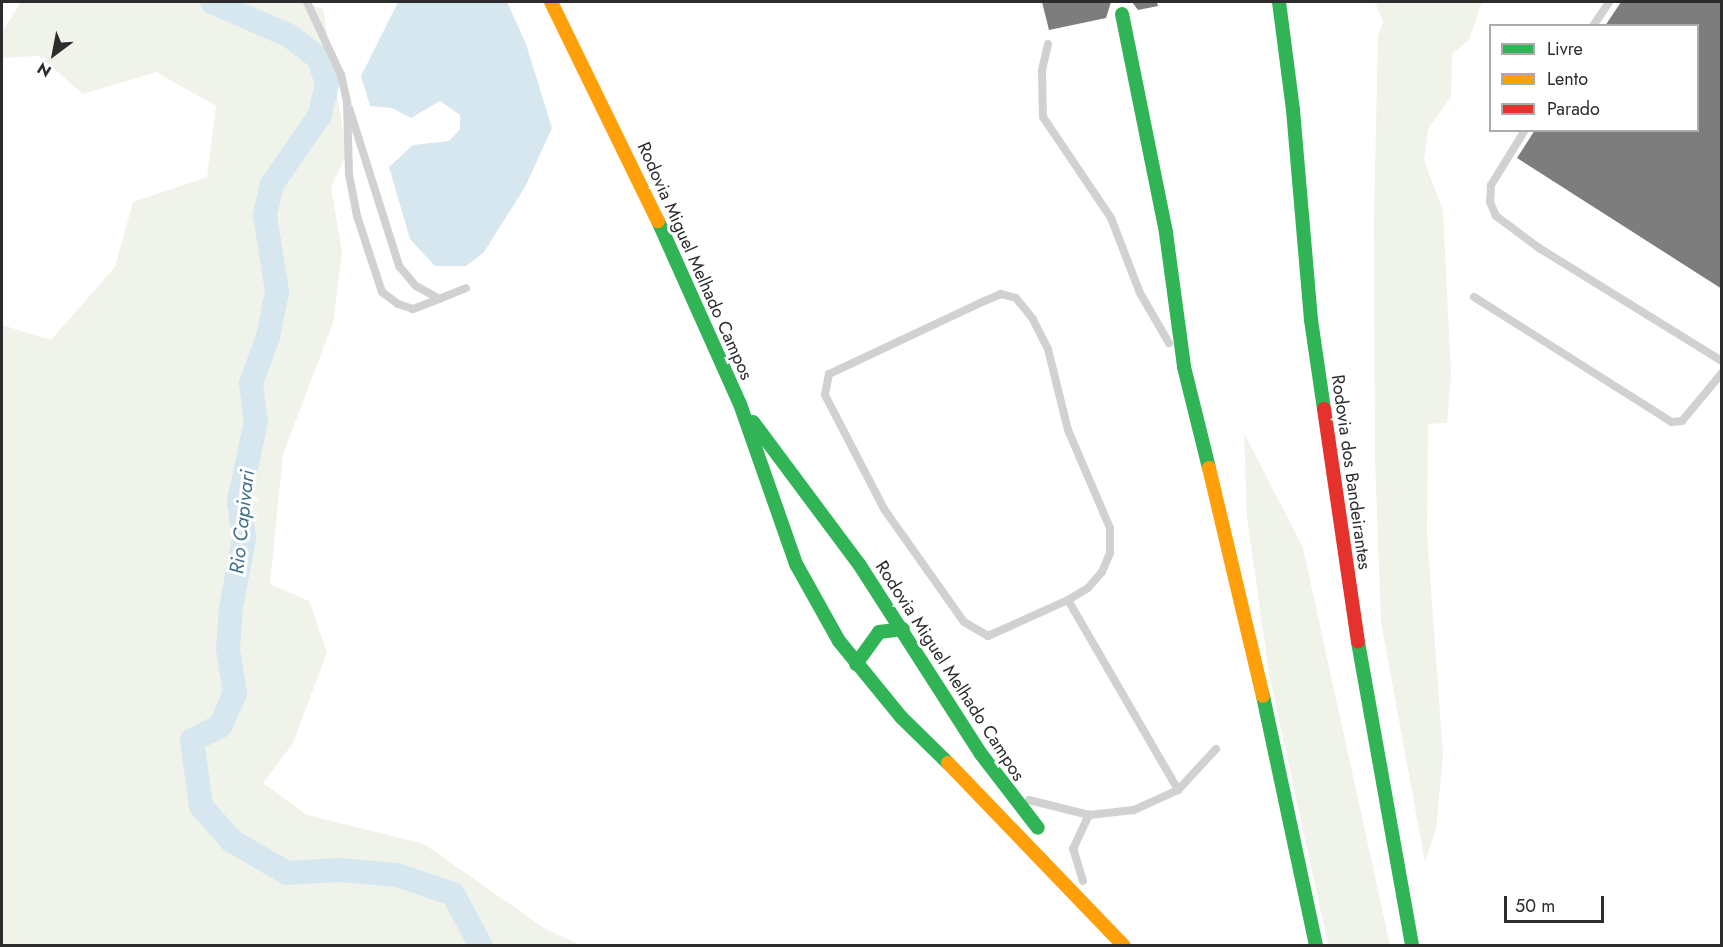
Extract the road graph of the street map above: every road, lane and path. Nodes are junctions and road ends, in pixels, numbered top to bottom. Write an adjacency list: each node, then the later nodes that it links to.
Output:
1 (307, 2): 9 (lane)
2 (551, 2): 11 (highway, Rodovia Miguel Melhado Campos)
3 (1279, 2): 32 (highway, Rodovia dos Bandeirantes)
4 (1609, 2): 7 (lane)
5 (1122, 14): 16 (highway)
6 (579, 23): 11 (highway, Rodovia Miguel Melhado Campos)
7 (1594, 24)
8 (1048, 44): 16 (lane)
9 (347, 102): 14 (lane); 14 (lane)
10 (1524, 132): 15 (lane)
11 (618, 133): 18 (highway, Rodovia Miguel Melhado Campos)
12 (466, 288): 14 (lane)
13 (1474, 297): 17 (lane)
14 (439, 299)
15 (1722, 361)
16 (1184, 367): 31 (highway)
17 (1722, 373)
18 (740, 404): 20 (highway, Rodovia Miguel Melhado Campos); 21 (highway, Rodovia Miguel Melhado Campos)
19 (1068, 600): 19 (lane); 23 (lane)
20 (903, 629): 21 (highway); 24 (highway, Rodovia Miguel Melhado Campos)
21 (855, 664): 30 (highway, Rodovia Miguel Melhado Campos)
22 (1216, 749): 23 (lane)
23 (1178, 790): 25 (lane)
24 (1009, 793): 25 (lane); 26 (highway, Rodovia Miguel Melhado Campos)
25 (1089, 815): 28 (lane)
26 (1046, 837)
27 (1061, 855): 28 (highway)
28 (1090, 889): 29 (highway)
29 (1136, 937)
30 (1124, 945)
31 (1316, 945)
32 (1412, 945)

